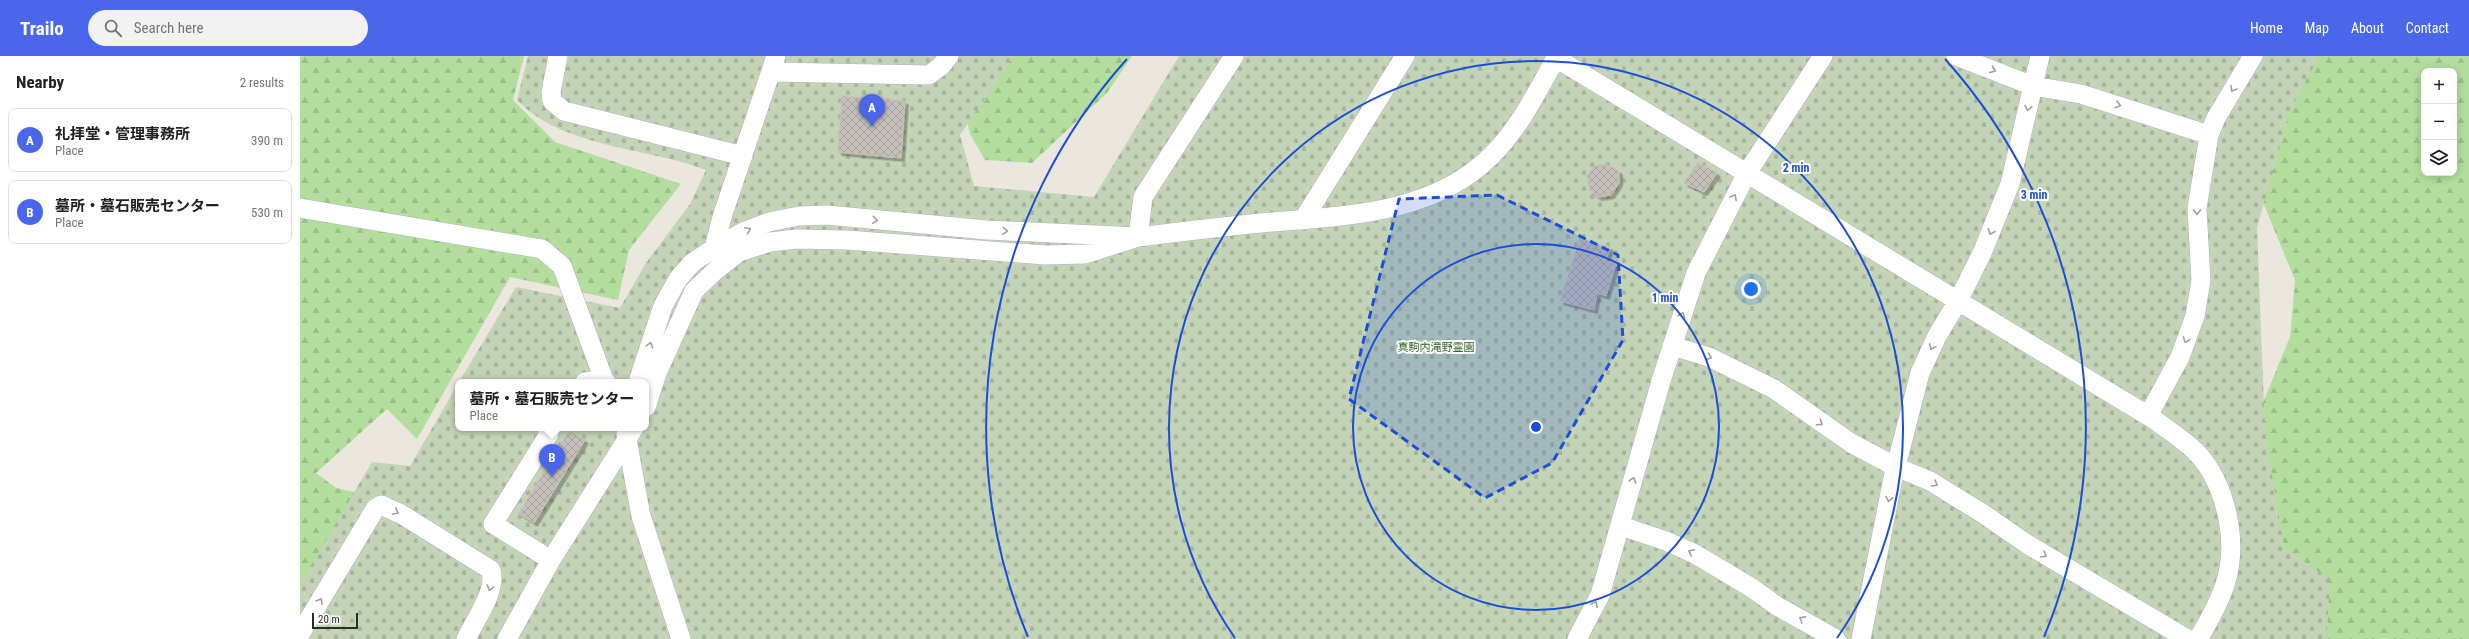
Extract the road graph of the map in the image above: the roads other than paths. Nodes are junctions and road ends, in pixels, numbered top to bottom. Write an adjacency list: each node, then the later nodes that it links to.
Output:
1 (558, 56): 13 (street)
2 (949, 56): 10 (street)
3 (1234, 56): 17 (street)
4 (1405, 56): 16 (street)
5 (1822, 56): 14 (street)
6 (1956, 56): 11 (street, one-way to 11)
7 (2040, 56): 11 (street)
8 (2253, 56): 12 (street, one-way to 12)
9 (1556, 57): 14 (street); 16 (street)
10 (774, 64): 13 (street)
11 (2033, 86): 12 (street, one-way to 12); 19 (street, one-way to 19)
12 (2209, 135): 24 (street, one-way to 24)
13 (743, 156): 18 (street)
14 (1747, 173): 19 (street); 20 (street, one-way to 14)
15 (300, 208): 21 (street)
16 (1302, 220): 17 (street)
17 (1138, 237): 18 (street)
18 (720, 255): 22 (street, one-way to 18); 23 (street)
19 (1958, 301): 24 (street); 27 (street, one-way to 27)
20 (1672, 346): 27 (street, one-way to 27); 28 (street, one-way to 20)
21 (604, 379)
22 (639, 379)
23 (649, 397)
24 (2148, 416): 38 (street)
25 (548, 431): 29 (street)
26 (626, 431): 29 (street); 33 (street)
27 (1896, 467): 36 (street, one-way to 36); 37 (street, one-way to 37)
28 (1621, 526): 34 (street, one-way to 28); 35 (street, one-way to 28)
29 (551, 560): 32 (street)
30 (300, 634): 31 (street, one-way to 31)
31 (466, 639)
32 (507, 639)
33 (681, 639)
34 (1577, 639)
35 (1836, 639)
36 (1861, 639)
37 (2187, 639)
38 (2198, 639)

